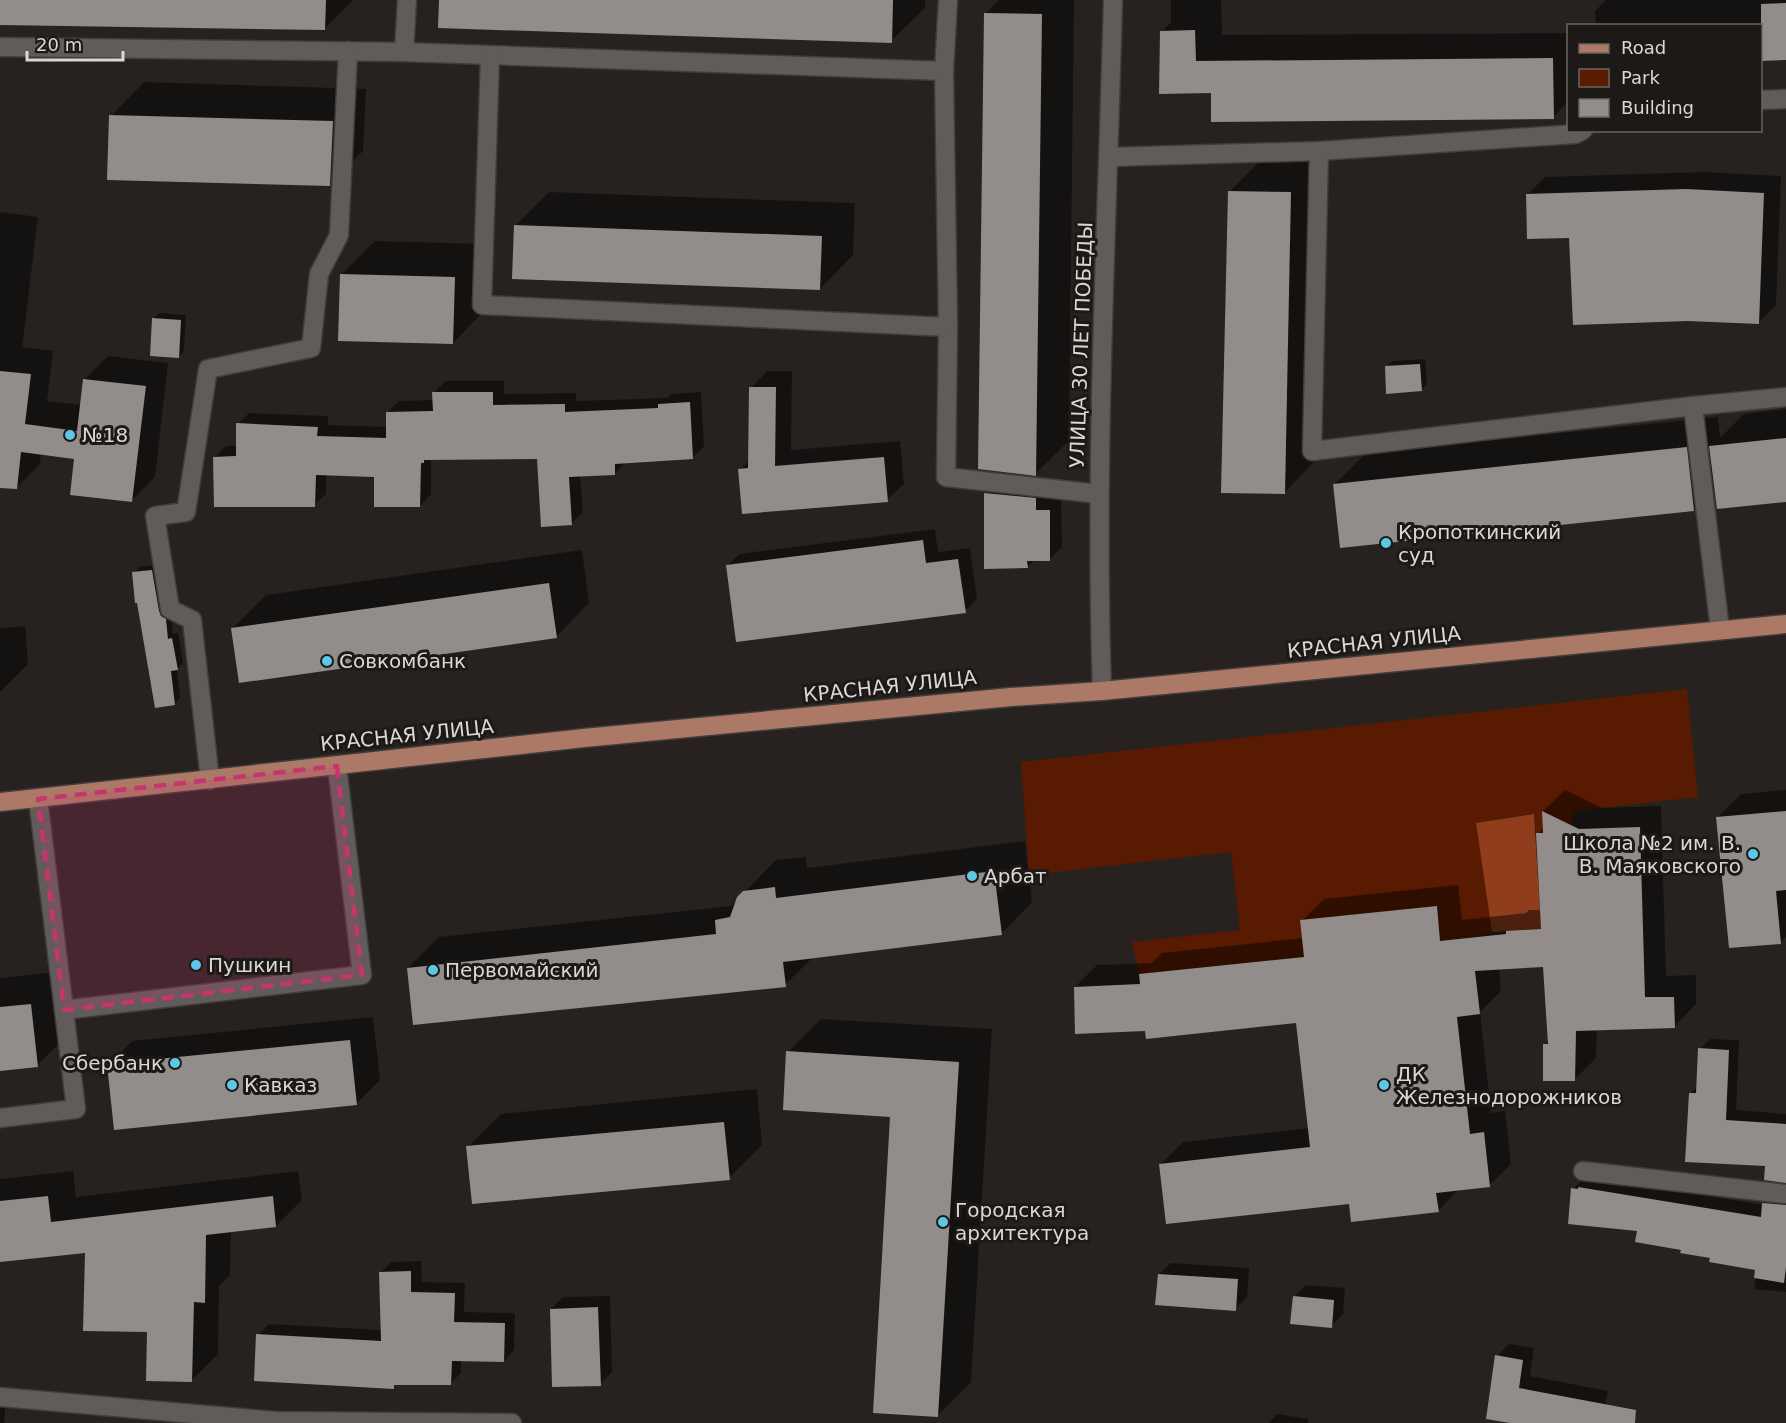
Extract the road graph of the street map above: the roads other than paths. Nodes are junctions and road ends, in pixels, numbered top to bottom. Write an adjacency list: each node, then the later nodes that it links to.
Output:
1 (407, 0): 6 (street)
2 (948, 0): 8 (street)
3 (1113, 0): 13 (street, УЛИЦА 30 ЛЕТ ПОБЕДЫ)
4 (0, 47): 5 (street)
5 (348, 51): 6 (street); 22 (street)
6 (404, 52): 7 (street)
7 (490, 56): 8 (street); 14 (street)
8 (944, 71): 14 (street)
9 (1786, 99): 10 (street)
10 (1762, 100)
11 (1580, 132): 12 (street)
12 (1319, 151): 13 (street); 16 (street)
13 (1109, 157): 17 (street, УЛИЦА 30 ЛЕТ ПОБЕДЫ)
14 (948, 327): 17 (street)
15 (1786, 397): 16 (street)
16 (1693, 406): 19 (street)
17 (1099, 494): 20 (street, УЛИЦА 30 ЛЕТ ПОБЕДЫ)
18 (1786, 624): 19 (main road, КРАСНАЯ УЛИЦА)
19 (1720, 630): 20 (main road, КРАСНАЯ УЛИЦА)
20 (1102, 691): 21 (main road, КРАСНАЯ УЛИЦА)
21 (337, 766): 22 (main road, КРАСНАЯ УЛИЦА); 25 (street)
22 (210, 780): 23 (main road, КРАСНАЯ УЛИЦА)
23 (38, 799): 24 (main road, КРАСНАЯ УЛИЦА); 25 (street)
24 (0, 802)
25 (64, 1010): 26 (street)
26 (0, 1118)
27 (1583, 1171): 28 (street)
28 (1786, 1194)
29 (0, 1397): 30 (street)
30 (512, 1423)

